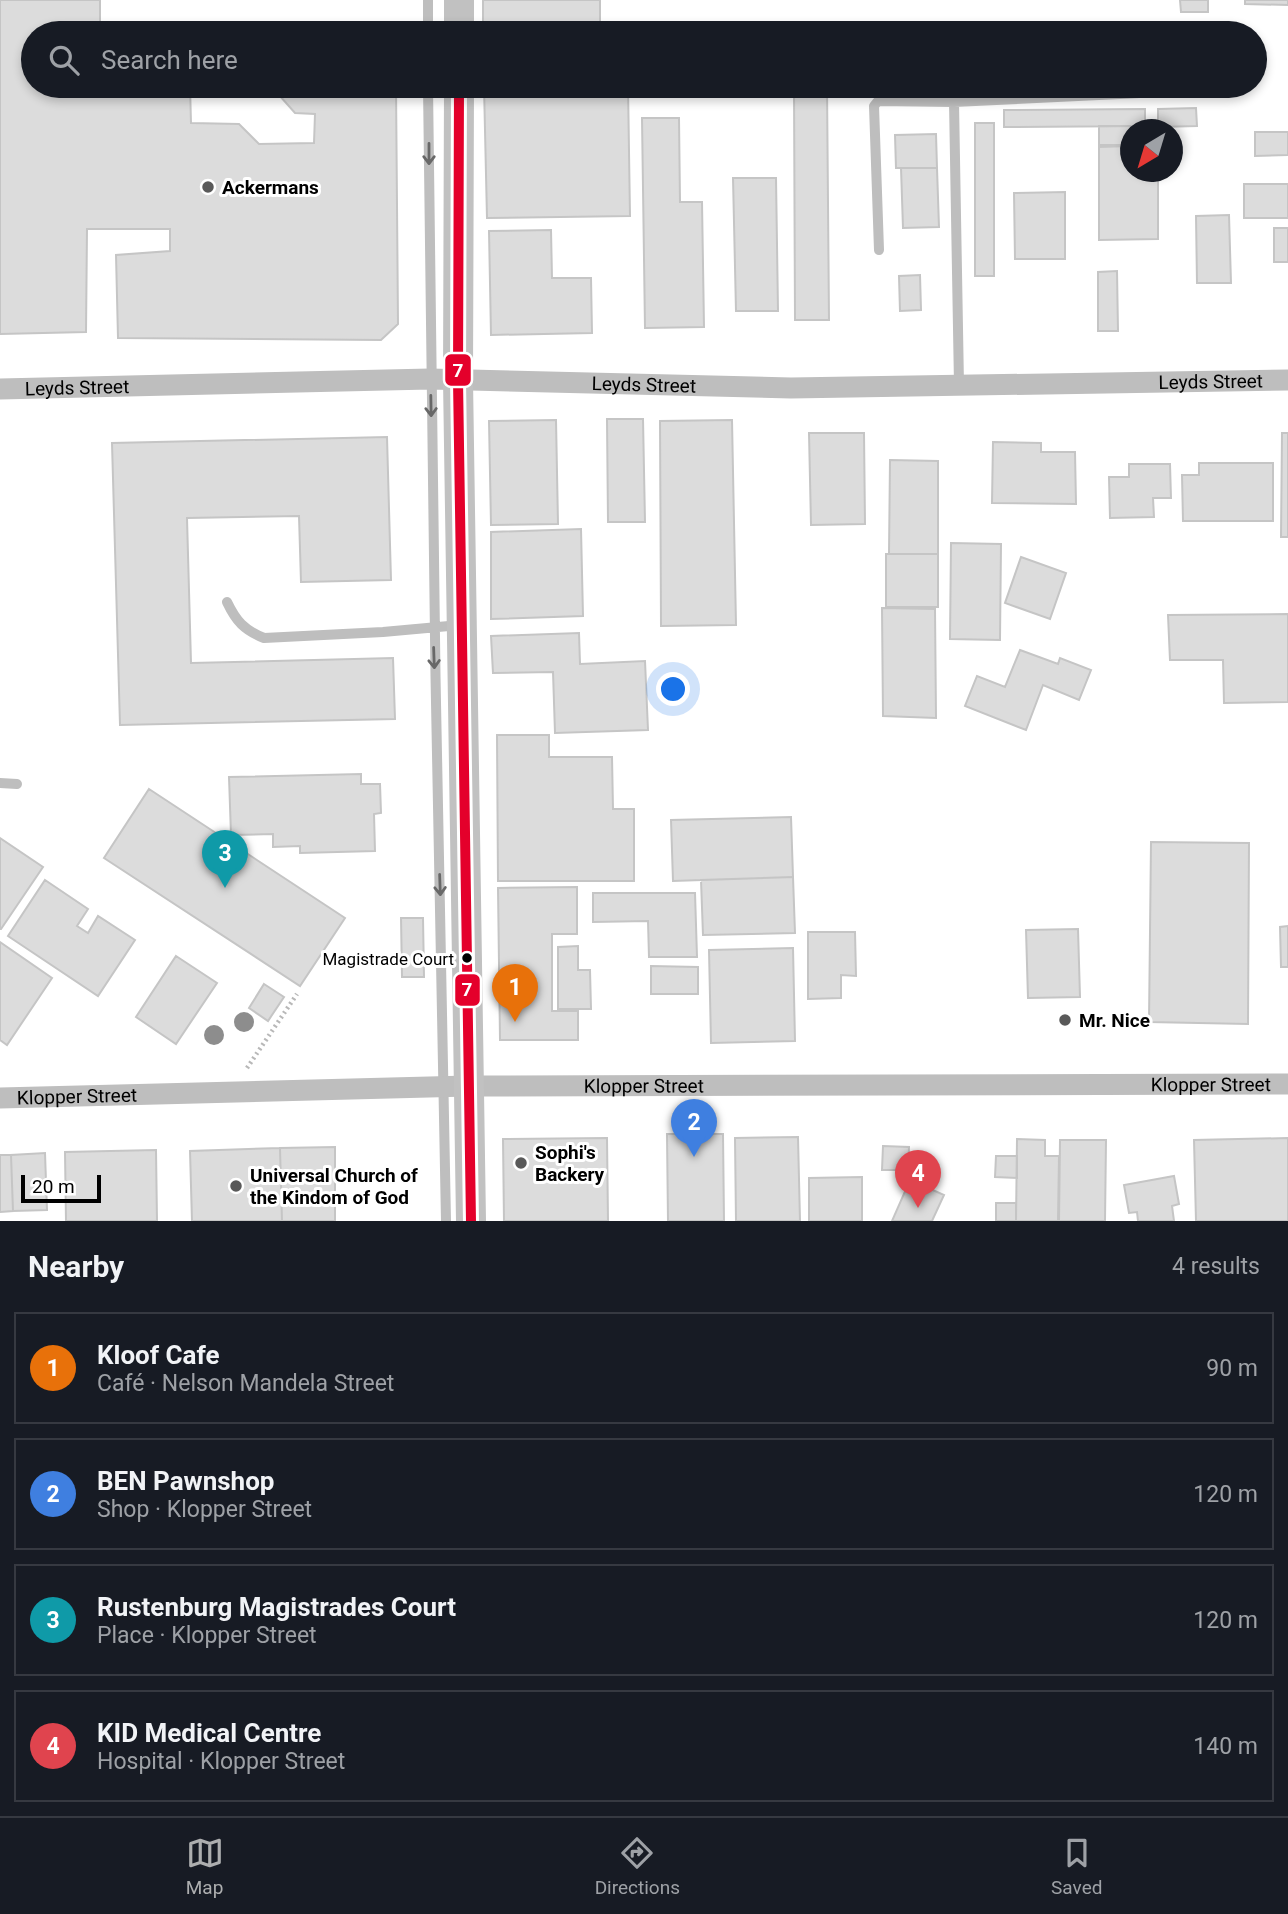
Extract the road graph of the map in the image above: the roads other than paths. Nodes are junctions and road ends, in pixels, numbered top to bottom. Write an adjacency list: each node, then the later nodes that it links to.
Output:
1 (428, 0): 3 (lane)
2 (459, 0): 4 (main road)
3 (428, 21)
4 (459, 21)
5 (429, 98): 10 (lane, one-way to 10)
6 (458, 98): 10 (main road)
7 (1037, 98): 8 (lane)
8 (954, 102): 9 (lane); 12 (lane)
9 (879, 250)
10 (444, 380): 12 (street, Leyds Street); 13 (street, Leyds Street); 15 (main road); 16 (lane, one-way to 16)
11 (1288, 380): 12 (street, Leyds Street)
12 (959, 385)
13 (0, 389)
14 (227, 601): 16 (lane)
15 (463, 624): 16 (lane); 20 (main road)
16 (433, 627): 20 (lane, one-way to 20)
17 (0, 783): 18 (lane)
18 (17, 784)
19 (1288, 1084): 20 (street, Klopper Street)
20 (456, 1086): 21 (street, Klopper Street); 22 (lane); 23 (main road)
21 (0, 1097)
22 (446, 1221)
23 (471, 1221)

